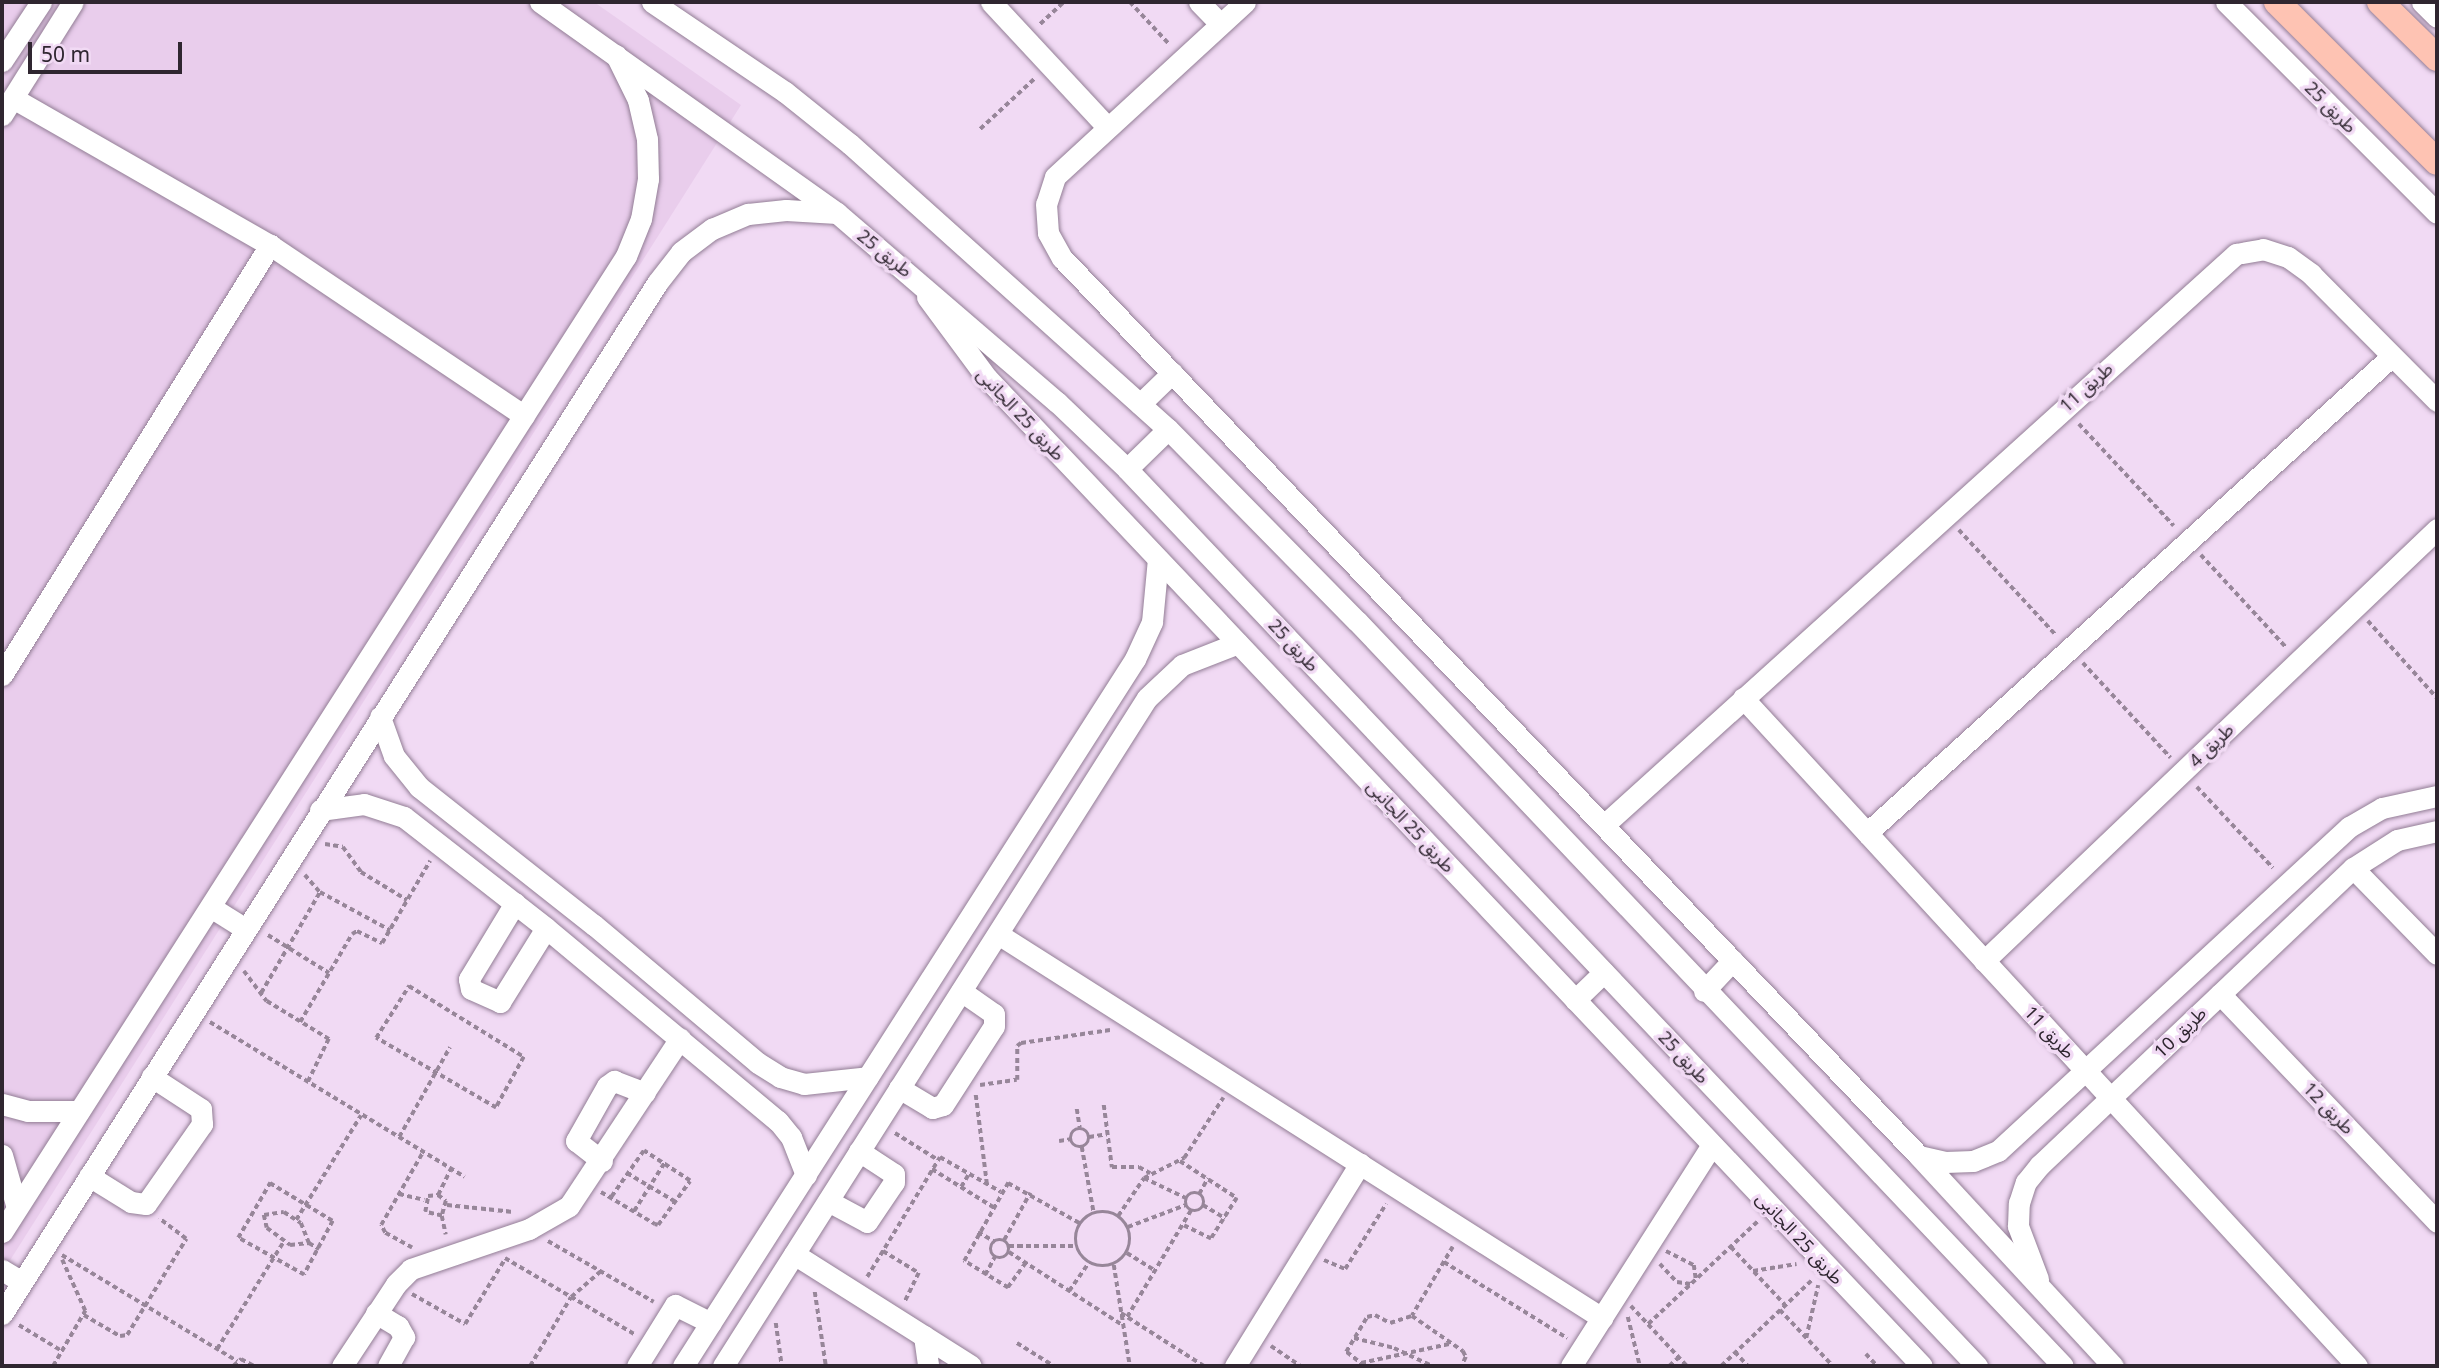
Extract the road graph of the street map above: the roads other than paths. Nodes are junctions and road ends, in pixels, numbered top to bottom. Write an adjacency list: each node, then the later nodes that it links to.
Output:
1 (41, 2): 18 (street)
2 (72, 2): 19 (street)
3 (652, 2): 15 (street)
4 (676, 2): 15 (street)
5 (991, 2): 20 (street)
6 (1199, 2): 14 (street)
7 (1245, 2): 14 (street)
8 (2225, 2): 23 (street, طريق 25)
9 (2277, 2): 21 (main road)
10 (2380, 2): 17 (main road)
11 (2422, 2): 13 (street)
12 (540, 3): 16 (street, طريق 25)
13 (2437, 17)
14 (1220, 24): 20 (street)
15 (702, 34): 29 (street)
16 (615, 53): 22 (street, طريق 25); 30 (street)
17 (2437, 58)
18 (2, 61)
19 (8, 107): 24 (street)
20 (1107, 127): 27 (street)
21 (2437, 162)
22 (837, 213): 25 (street, طريق 25); 38 (street)
23 (2437, 213)
24 (270, 245): 30 (street); 36 (street)
25 (912, 274): 32 (street, طريق 25); 34 (street, طريق 25 الجانبى)
26 (2392, 356): 28 (street, طريق 11); 37 (street, طريق 11); 44 (street)
27 (1172, 373): 29 (street); 41 (street)
28 (2437, 401)
29 (1140, 404): 31 (street)
30 (524, 416): 48 (street)
31 (1168, 429): 32 (street); 57 (street)
32 (1127, 469): 55 (street, طريق 25)
33 (2437, 528): 54 (street, طريق 4)
34 (1158, 559): 35 (street, طريق 25 الجانبى); 63 (street)
35 (1238, 643): 51 (street); 59 (street, طريق 25 الجانبى)
36 (2, 674)
37 (1743, 698): 41 (street, طريق 11); 44 (street, طريق 11)
38 (380, 717): 40 (street); 63 (street)
39 (2437, 796): 42 (street, طريق 10)
40 (320, 810): 47 (street); 49 (street)
41 (1604, 825): 53 (street)
42 (2349, 827): 45 (street); 61 (street, طريق 10)
43 (2437, 831): 45 (street, طريق 10)
44 (1867, 833): 54 (street, طريق 11)
45 (2371, 853): 46 (street, طريق 10)
46 (2353, 868): 52 (street); 58 (street, طريق 10)
47 (515, 904): 50 (street); 50 (street)
48 (212, 908): 49 (street); 68 (street)
49 (247, 926): 62 (street)
50 (546, 928): 60 (street)
51 (998, 934): 56 (street); 74 (street)
52 (2437, 954)
53 (1733, 960): 57 (street); 72 (street)
54 (1984, 961): 61 (street, طريق 11)
55 (1604, 972): 59 (street); 100 (street, طريق 25)
56 (961, 991): 64 (street); 64 (street)
57 (1704, 991): 101 (street)
58 (2220, 994): 66 (street, طريق 10); 79 (street, طريق 12)
59 (1575, 1000): 69 (street, طريق 25 الجانبى)
60 (680, 1038): 65 (street); 75 (street)
61 (2087, 1073): 66 (street, طريق 11); 72 (street, طريق 10)
62 (152, 1077): 76 (street); 76 (street)
63 (868, 1077): 75 (street)
64 (899, 1088): 70 (street)
65 (645, 1093): 73 (street); 73 (street)
66 (2111, 1098): 84 (street, طريق 10); 103 (street, طريق 11)
67 (2, 1104): 68 (street)
68 (79, 1111): 78 (street)
69 (1712, 1145): 87 (street); 99 (street, طريق 25 الجانبى)
70 (859, 1151): 77 (street); 77 (street)
71 (2, 1155): 78 (street)
72 (1919, 1156): 84 (street)
73 (602, 1161): 85 (street)
74 (1360, 1164): 87 (street); 97 (street)
75 (806, 1175): 88 (street)
76 (89, 1176): 83 (street)
77 (828, 1201): 81 (street)
78 (17, 1208): 80 (street)
79 (2437, 1222)
80 (2, 1233)
81 (803, 1259): 89 (street); 94 (street)
82 (2, 1270): 83 (street)
83 (22, 1282): 86 (street)
84 (2044, 1294): 102 (street)
85 (376, 1313): 90 (street); 91 (street)
86 (7, 1317)
87 (1602, 1318): 98 (street)
88 (711, 1323): 92 (street); 93 (street)
89 (924, 1336): 95 (street); 96 (street)
90 (342, 1366)
91 (388, 1366)
92 (637, 1366)
93 (683, 1366)
94 (723, 1366)
95 (928, 1366)
96 (971, 1366)
97 (1235, 1366)
98 (1571, 1366)
99 (1922, 1366)
100 (1978, 1366)
101 (2063, 1366)
102 (2113, 1366)
103 (2357, 1366)

